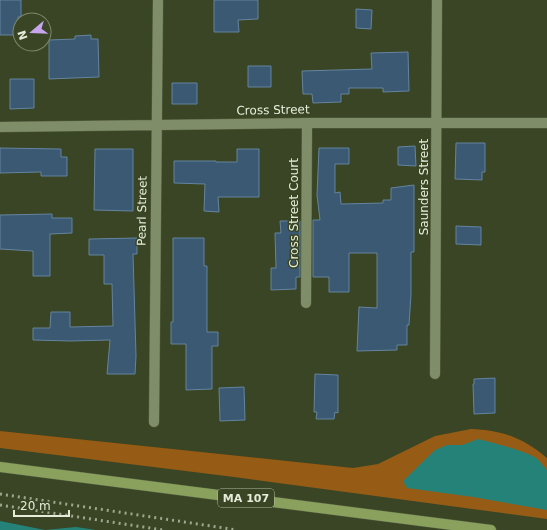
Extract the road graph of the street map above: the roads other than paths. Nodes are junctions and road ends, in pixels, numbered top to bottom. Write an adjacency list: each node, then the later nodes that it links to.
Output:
1 (158, 0): 6 (street, Pearl Street)
2 (437, 0): 3 (street, Saunders Street)
3 (437, 122): 4 (street, Cross Street); 5 (street, Cross Street); 9 (street, Saunders Street)
4 (307, 123): 6 (street, Cross Street); 8 (street, Cross Street Court)
5 (547, 123)
6 (156, 125): 7 (street, Cross Street); 10 (street, Pearl Street)
7 (0, 126)
8 (306, 303)
9 (435, 374)
10 (154, 422)
11 (0, 467): 12 (main road, MA 107)
12 (491, 530)

